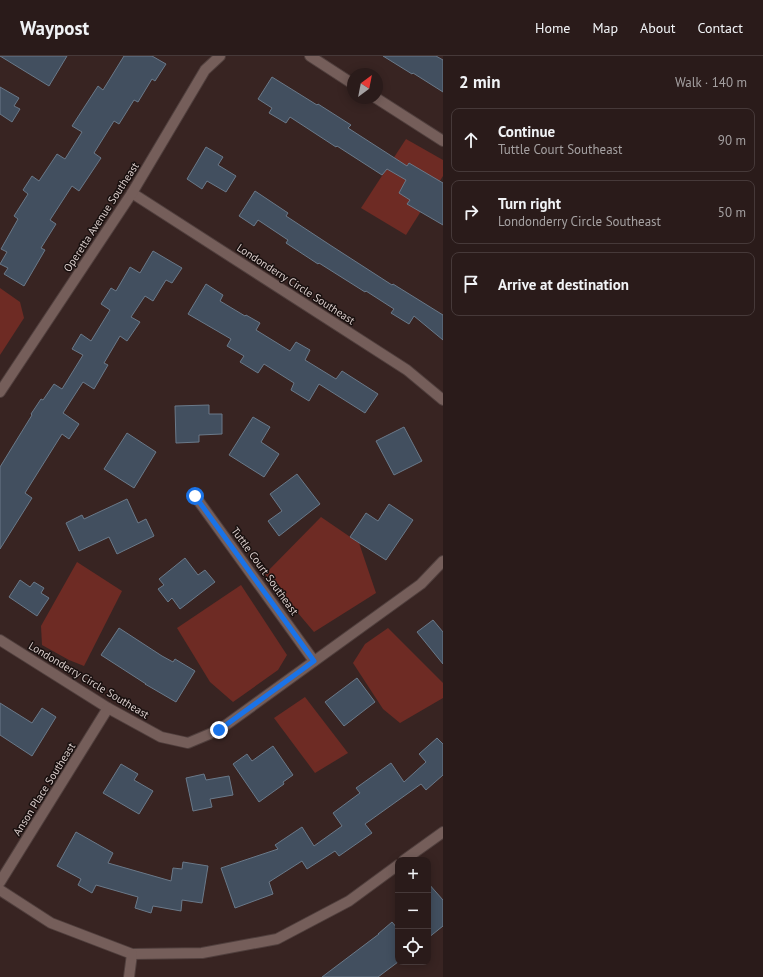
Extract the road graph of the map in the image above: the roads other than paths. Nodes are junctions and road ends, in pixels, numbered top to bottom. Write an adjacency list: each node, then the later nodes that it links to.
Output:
1 (220, 56): 6 (street, Operetta Avenue Southeast)
2 (310, 56): 3 (street)
3 (347, 80)
4 (383, 102): 5 (street)
5 (443, 141)
6 (132, 193): 7 (street, Operetta Avenue Southeast); 8 (street, Londonderry Circle Southeast)
7 (1, 390)
8 (443, 400)
9 (195, 496): 12 (street, Tuttle Court Southeast)
10 (443, 561): 12 (street, Londonderry Circle Southeast)
11 (0, 640): 13 (street, Londonderry Circle Southeast)
12 (314, 661): 13 (street, Londonderry Circle Southeast)
13 (108, 708): 17 (street, Anson Place Southeast)
14 (443, 832): 15 (street)
15 (408, 857)
16 (395, 867): 19 (street)
17 (0, 882)
18 (0, 890): 19 (street)
19 (132, 954): 20 (street)
20 (128, 977)

